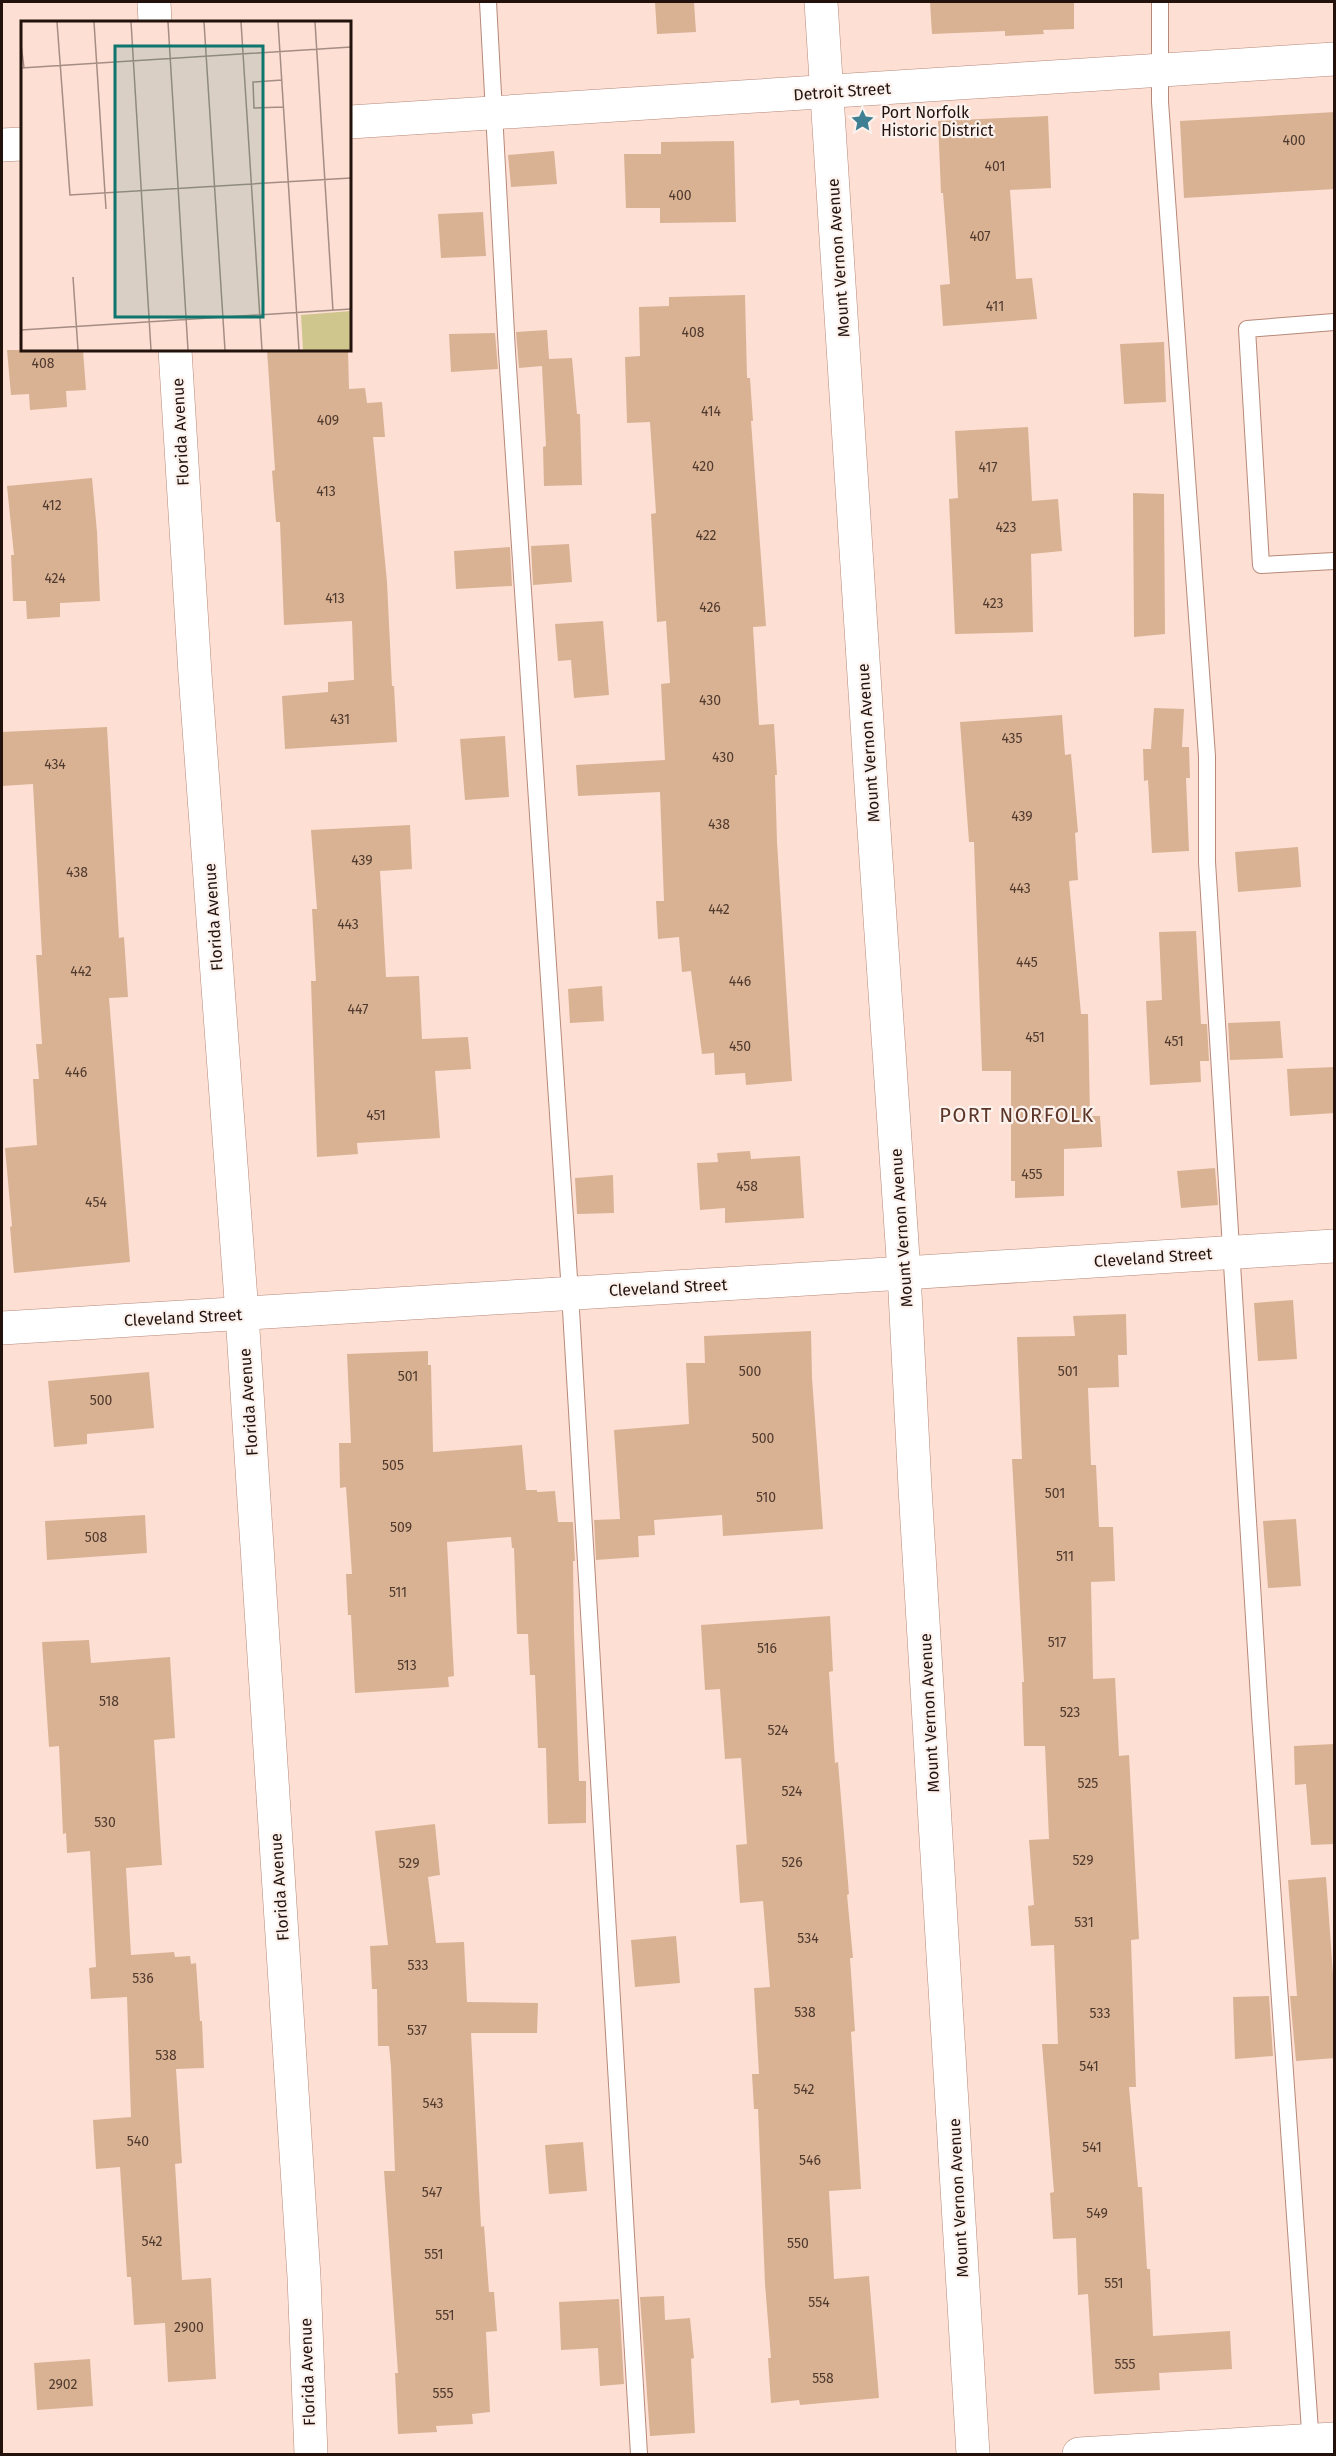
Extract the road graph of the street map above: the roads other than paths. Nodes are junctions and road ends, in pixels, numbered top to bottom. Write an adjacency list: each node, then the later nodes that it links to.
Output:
1 (154, 2): 5 (street)
2 (488, 2): 9 (lane)
3 (822, 2): 8 (street, Mount Vernon Avenue)
4 (1160, 2): 7 (lane)
5 (155, 21)
6 (1335, 59): 7 (street, Detroit Street)
7 (1160, 70): 8 (street, Detroit Street); 17 (lane)
8 (828, 92): 9 (street, Detroit Street); 18 (street, Mount Vernon Avenue)
9 (494, 113): 10 (street, Detroit Street); 19 (lane)
10 (351, 122)
11 (21, 144): 12 (street)
12 (2, 145)
13 (1335, 322): 15 (lane)
14 (175, 351): 20 (street, Florida Avenue)
15 (1335, 561)
16 (1335, 1246): 17 (street, Cleveland Street)
17 (1232, 1252): 18 (street, Cleveland Street); 22 (lane)
18 (904, 1273): 19 (street, Cleveland Street); 25 (street, Mount Vernon Avenue)
19 (570, 1293): 20 (street, Cleveland Street); 24 (lane)
20 (242, 1314): 21 (street, Cleveland Street); 23 (street, Florida Avenue)
21 (2, 1328)
22 (1319, 2445): 26 (street)
23 (310, 2454)
24 (639, 2454)
25 (973, 2454)
26 (1079, 2454)

